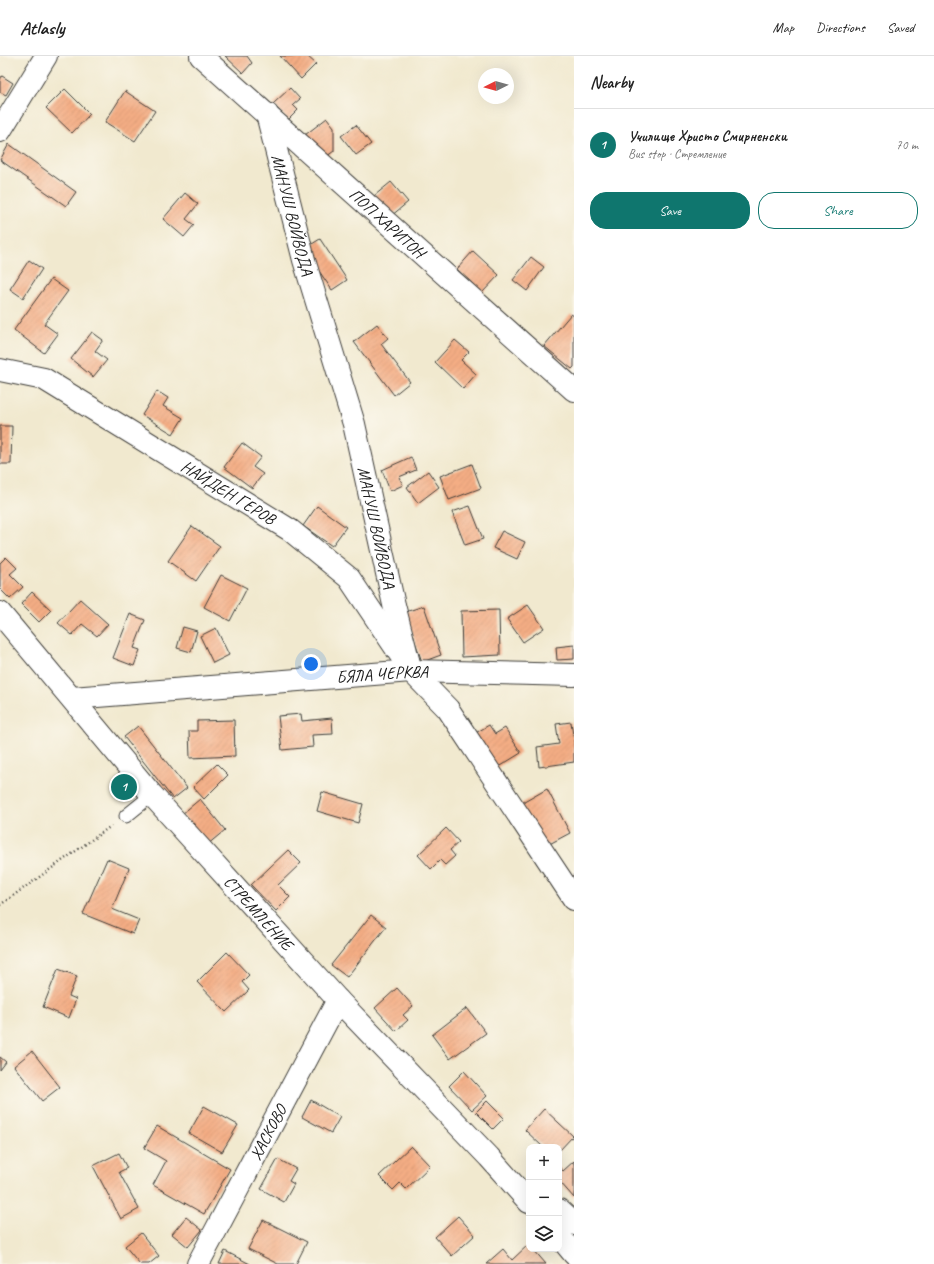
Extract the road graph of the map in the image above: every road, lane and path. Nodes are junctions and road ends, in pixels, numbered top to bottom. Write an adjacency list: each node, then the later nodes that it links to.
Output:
1 (46, 56): 4 (street)
2 (201, 56): 3 (street, ПОП ХАРИТОН)
3 (267, 114): 6 (street, ПОП ХАРИТОН); 8 (street, МАНУШ ВОЙВОДА)
4 (0, 131)
5 (0, 370): 8 (street, НАЙДЕН ГЕРОВ)
6 (574, 390)
7 (0, 612): 10 (street, СТРЕМЛЕНИЕ)
8 (411, 671): 9 (street, БЯЛА ЧЕРКВА); 10 (street, БЯЛА ЧЕРКВА); 13 (street, МАНУШ ВОЙВОДА)
9 (574, 675)
10 (72, 698): 11 (street, СТРЕМЛЕНИЕ)
11 (152, 795): 12 (lane); 15 (street, СТРЕМЛЕНИЕ)
12 (126, 816): 14 (path)
13 (574, 899)
14 (0, 904)
15 (338, 1000): 16 (street, СТРЕМЛЕНИЕ); 23 (street, ХАСКОВО)
16 (488, 1157): 17 (street); 18 (street, СТРЕМЛЕНИЕ)
17 (526, 1182)
18 (526, 1199)
19 (562, 1213): 20 (street)
20 (574, 1224)
21 (562, 1240): 22 (street)
22 (574, 1254)
23 (198, 1264)

